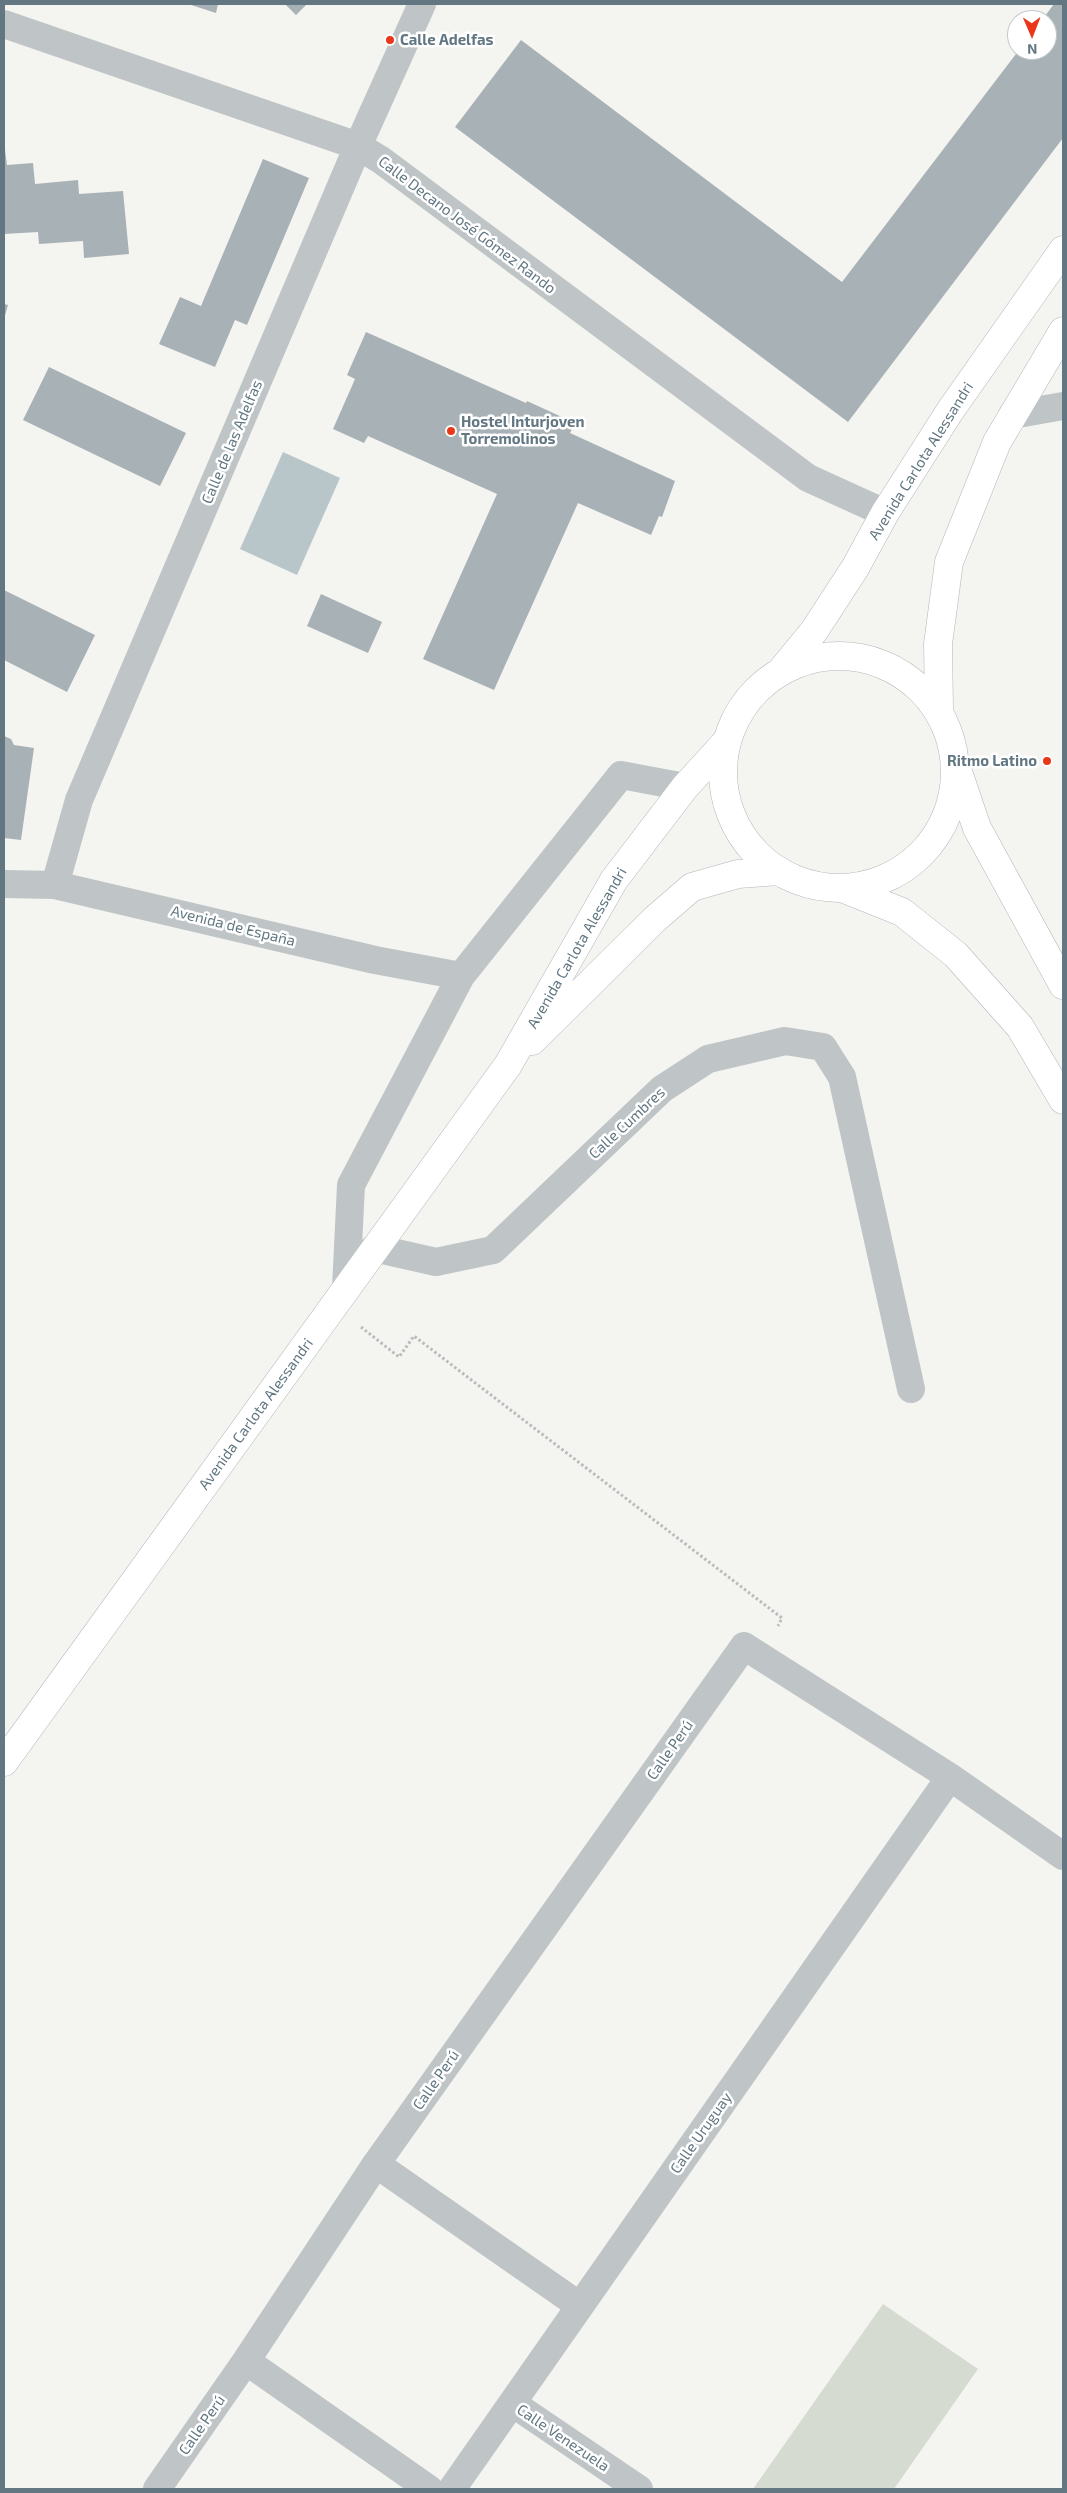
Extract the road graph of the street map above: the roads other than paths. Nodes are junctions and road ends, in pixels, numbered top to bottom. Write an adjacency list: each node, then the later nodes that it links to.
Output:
1 (422, 4): 3 (street, Calle de las Adelfas)
2 (4, 24): 3 (street, Calle Decano José Gómez Rando)
3 (358, 146): 8 (street, Calle Decano José Gómez Rando); 16 (street, Calle de las Adelfas)
4 (1063, 250): 8 (main road, Avenida Carlota Alessandri)
5 (1063, 330): 7 (main road)
6 (1063, 406): 7 (street)
7 (1012, 415): 10 (main road)
8 (885, 512): 9 (main road, Avenida Carlota Alessandri)
9 (780, 672): 10 (main road); 11 (main road)
10 (939, 710): 12 (main road)
11 (727, 741): 13 (main road, Avenida Carlota Alessandri); 14 (main road)
12 (956, 768): 17 (main road); 19 (main road)
13 (684, 787): 18 (street); 20 (main road, Avenida Carlota Alessandri)
14 (779, 871): 17 (main road); 20 (main road, Avenida Carlota Alessandri)
15 (4, 884): 16 (street, Avenida de España)
16 (55, 885): 18 (street, Avenida de España)
17 (842, 888): 21 (main road)
18 (462, 976): 23 (street)
19 (1063, 985)
20 (508, 1065): 22 (main road, Avenida Carlota Alessandri)
21 (1063, 1100)
22 (374, 1248): 23 (main road, Avenida Carlota Alessandri); 24 (street, Calle Cumbres)
23 (340, 1297): 25 (main road, Avenida Carlota Alessandri)
24 (911, 1389)
25 (4, 1762)
26 (950, 1778): 27 (street, Calle Perú); 28 (street, Calle Perú); 29 (street, Calle Uruguay)
27 (1063, 1856)
28 (376, 2164): 29 (street); 30 (street, Calle Perú)
29 (580, 2306): 31 (street, Calle Uruguay)
30 (246, 2361): 32 (street, Calle Perú); 33 (street)
31 (512, 2403): 34 (street, Calle Uruguay); 35 (street, Calle Venezuela)
32 (157, 2489)
33 (429, 2489)
34 (452, 2489)
35 (639, 2489)

